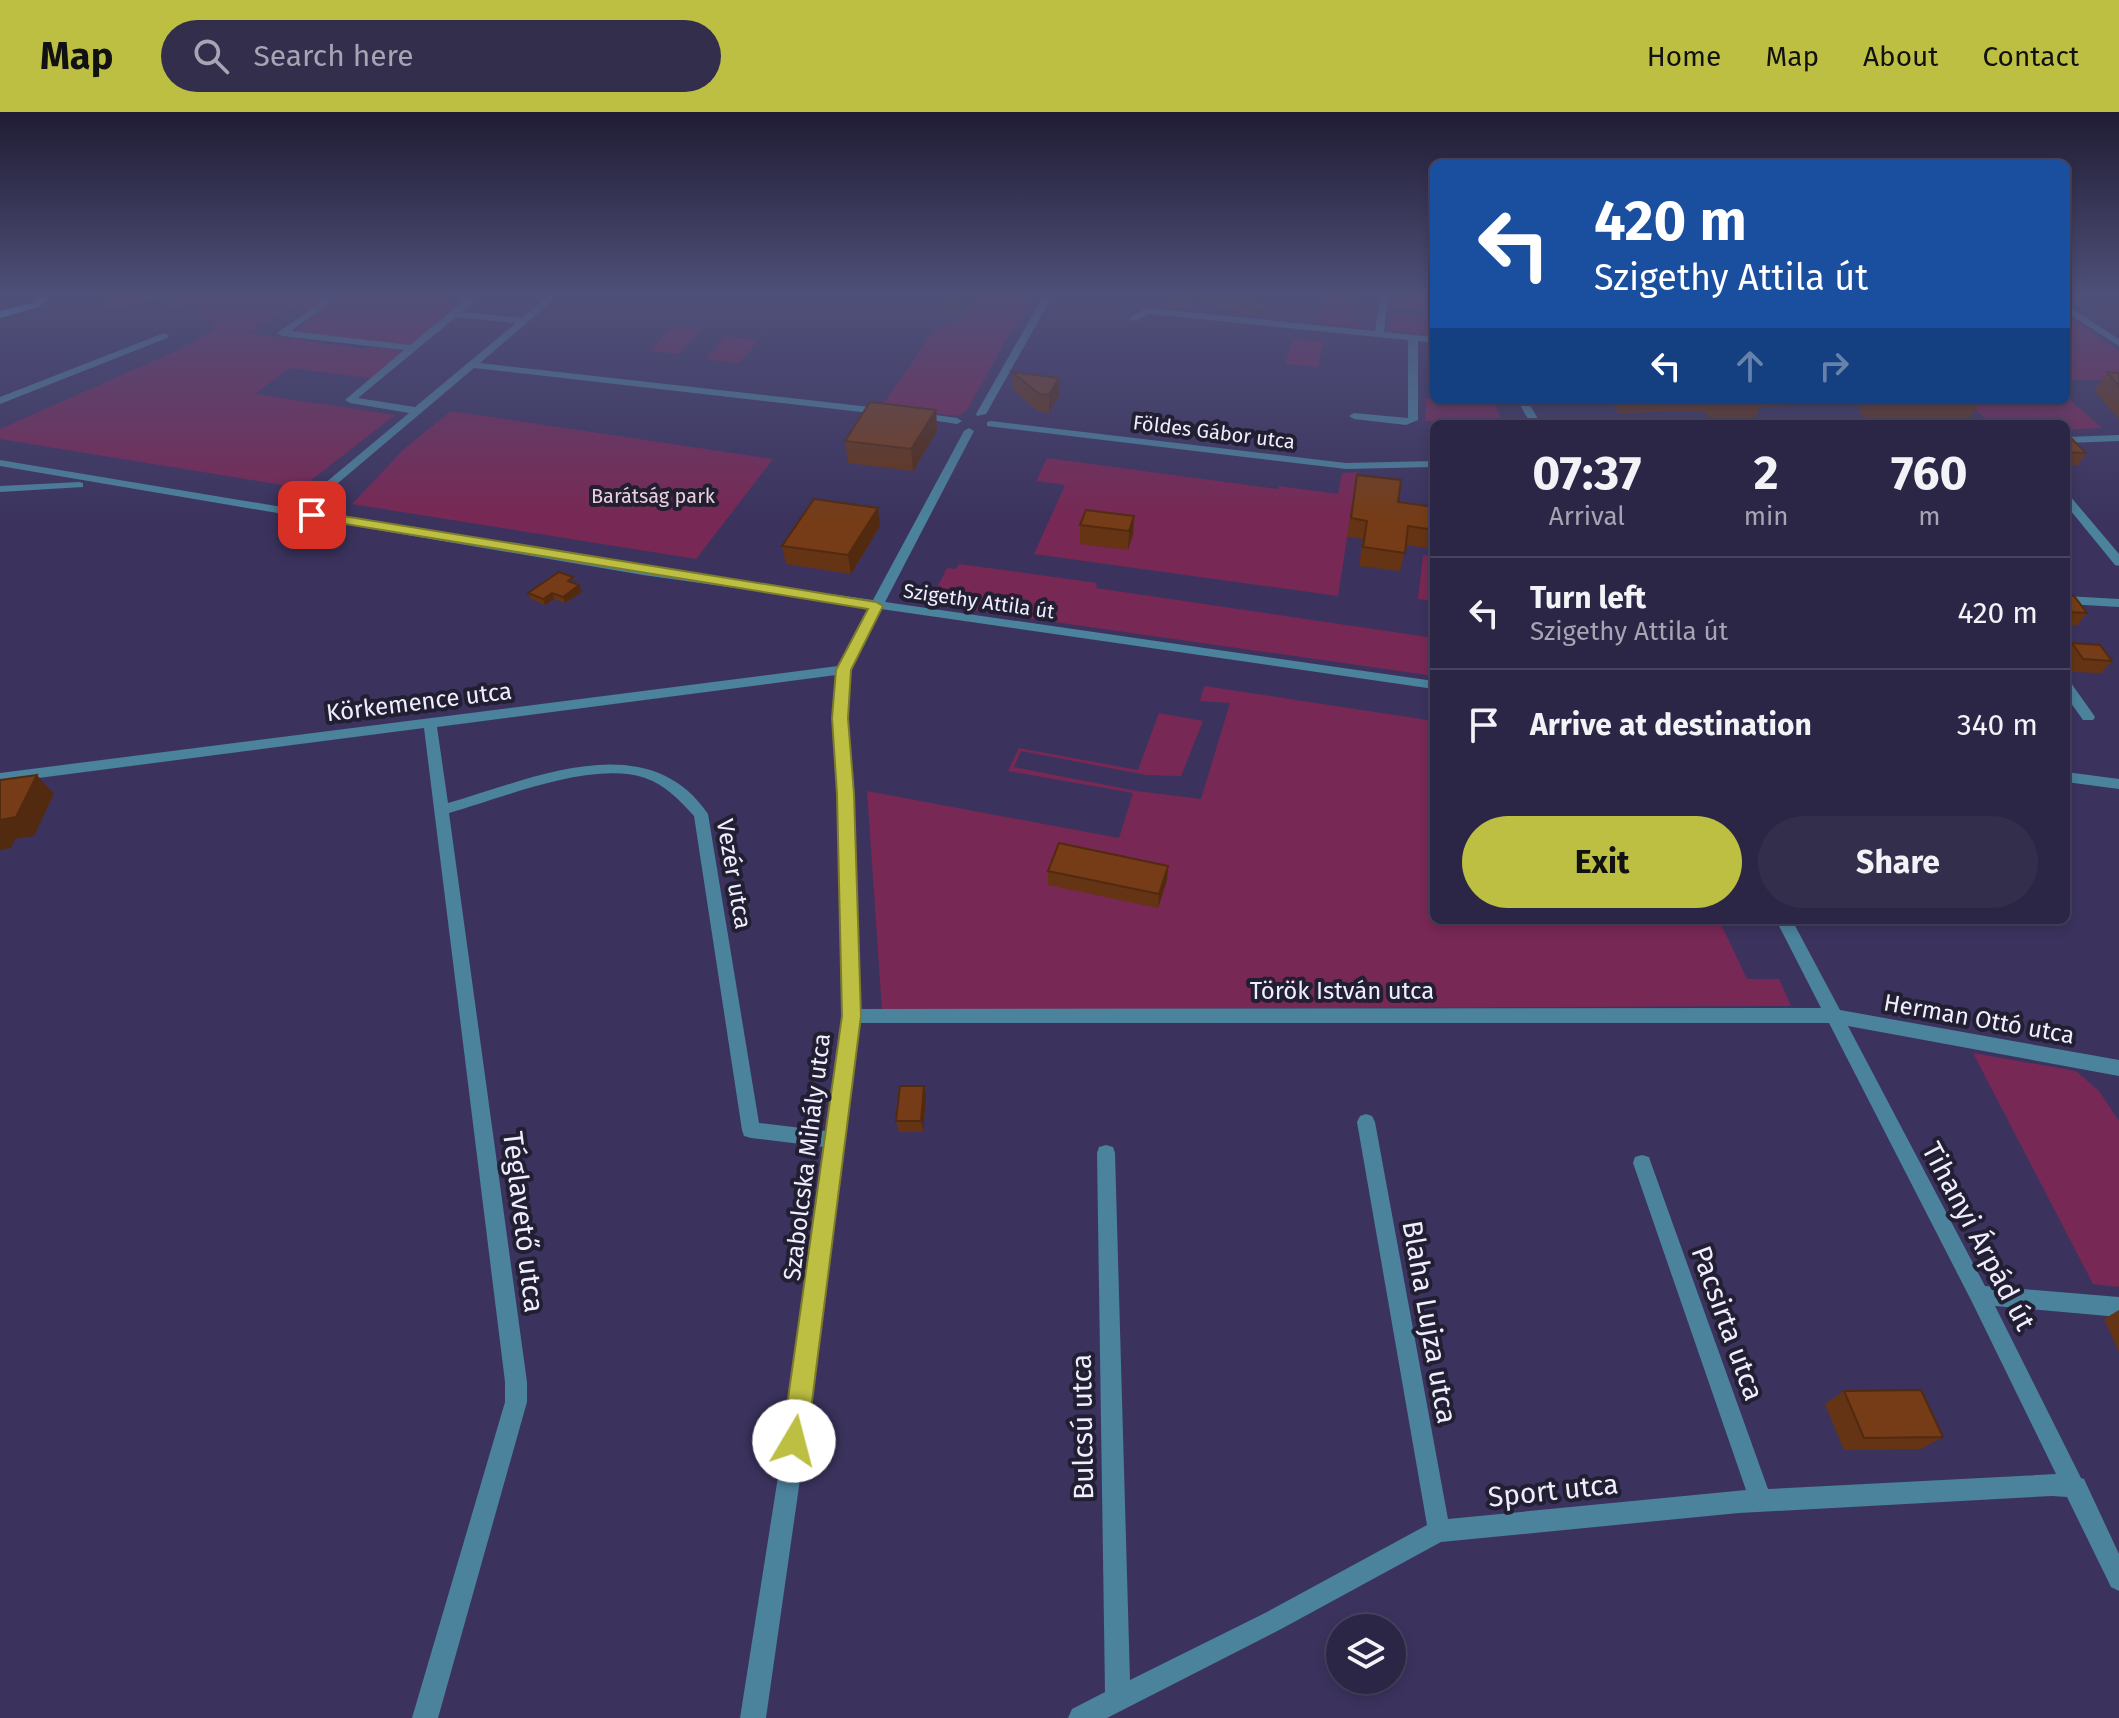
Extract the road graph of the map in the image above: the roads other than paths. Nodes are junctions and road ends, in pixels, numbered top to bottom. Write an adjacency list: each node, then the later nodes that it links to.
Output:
1 (78, 370): 7 (street)
2 (385, 370): 8 (street)
3 (468, 370): 8 (street)
4 (517, 370): 11 (street)
5 (1006, 370): 9 (street)
6 (1413, 370): 10 (street)
7 (0, 401)
8 (419, 411): 21 (street)
9 (981, 414): 11 (street); 12 (street)
10 (1354, 416)
11 (957, 421): 13 (street)
12 (991, 424): 13 (street); 17 (street, Földes Gábor utca)
13 (969, 431): 25 (street, Szabolcska Mihály utca)
14 (2119, 438): 15 (street)
15 (2070, 440)
16 (0, 463): 18 (street, Szigethy Attila út)
17 (1430, 464)
18 (141, 488): 19 (street, Szigethy Attila út); 21 (street, Szigethy Attila út)
19 (0, 489)
20 (2070, 503): 22 (street)
21 (296, 513): 25 (street, Szigethy Attila út)
22 (2119, 562)
23 (2070, 600): 24 (street)
24 (2119, 603)
25 (876, 606): 26 (street, Szabolcska Mihály utca); 27 (street, Szigethy Attila út)
26 (843, 670): 30 (street, Körkemence utca); 36 (street, Szabolcska Mihály utca)
27 (1430, 684)
28 (2070, 692): 29 (street)
29 (2088, 717)
30 (430, 723): 31 (street, Körkemence utca); 34 (street, Téglavető utca)
31 (0, 778)
32 (2070, 778): 33 (street)
33 (2119, 784)
34 (443, 810): 40 (street, Vezér utca); 50 (street, Téglavető utca)
35 (1786, 924): 37 (street, Tihanyi Árpád út)
36 (851, 1016): 37 (street, Török István utca); 40 (street, Szabolcska Mihály utca)
37 (1832, 1016): 38 (street, Herman Ottó utca); 43 (street, Tihanyi Árpád út)
38 (2119, 1068)
39 (1366, 1122): 47 (street, Blaha Lujza utca)
40 (837, 1140): 51 (street, Szabolcska Mihály utca)
41 (1106, 1153): 49 (street, Bulcsú utca)
42 (1642, 1163): 46 (street, Pacsirta utca)
43 (1979, 1295): 44 (street); 45 (street, Tihanyi Árpád út)
44 (2119, 1307)
45 (2076, 1487): 46 (street, Sport utca); 48 (street, Tihanyi Árpád út)
46 (1761, 1501): 47 (street, Sport utca)
47 (1439, 1531): 49 (street, Sport utca)
48 (2119, 1579)
49 (1118, 1699): 52 (street, Sport utca)
50 (425, 1718)
51 (753, 1718)
52 (1081, 1718)

